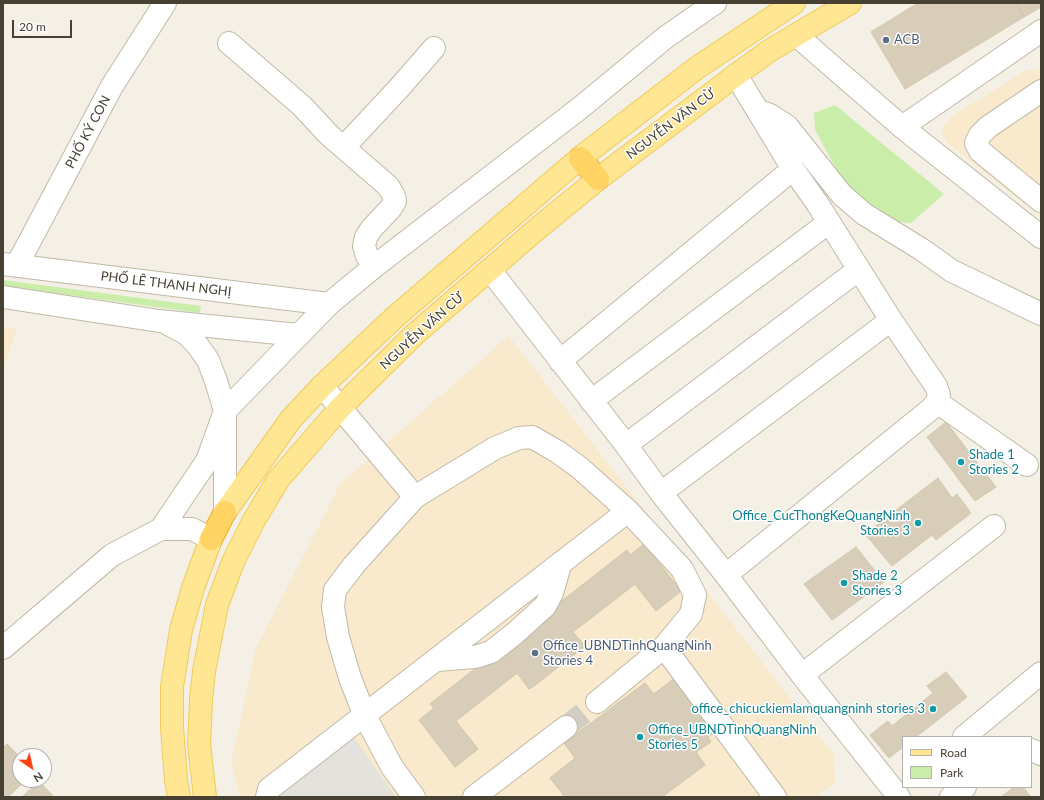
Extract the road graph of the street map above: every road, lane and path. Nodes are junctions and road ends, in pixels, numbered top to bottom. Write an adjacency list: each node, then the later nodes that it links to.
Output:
1 (165, 3): 20 (street, PHỐ KÝ CON)
2 (714, 3): 21 (street)
3 (794, 3): 14 (main road, NGUYỄN VĂN CỪ)
4 (850, 3): 6 (main road, NGUYỄN VĂN CỪ)
5 (1041, 31): 12 (street)
6 (796, 35): 9 (main road, NGUYỄN VĂN CỪ); 12 (street)
7 (229, 43): 13 (street)
8 (434, 48): 13 (street)
9 (736, 75): 11 (street); 16 (main road, NGUYỄN VĂN CỪ)
10 (1041, 91): 17 (street)
11 (756, 110): 15 (street); 26 (street)
12 (902, 127): 19 (street)
13 (344, 147): 21 (street)
14 (580, 158): 16 (highway); 31 (main road, NGUYỄN VĂN CỪ)
15 (793, 169): 18 (street); 30 (street)
16 (598, 179): 22 (main road, NGUYỄN VĂN CỪ)
17 (1041, 201)
18 (828, 223): 23 (street); 32 (street)
19 (1041, 237)
20 (10, 265): 25 (street, PHỐ LÊ THANH NGHỊ)
21 (375, 266): 25 (street)
22 (490, 270): 30 (street); 34 (main road, NGUYỄN VĂN CỪ)
23 (858, 270): 27 (street); 36 (street)
24 (3, 297): 28 (street)
25 (329, 304): 29 (street)
26 (1041, 314)
27 (891, 320): 33 (street); 38 (street)
28 (159, 321): 29 (street); 35 (street)
29 (298, 335): 35 (street)
30 (560, 360): 32 (street)
31 (322, 386): 34 (street); 41 (main road, NGUYỄN VĂN CỪ)
32 (592, 401): 36 (street)
33 (937, 402): 37 (street); 45 (street)
34 (341, 407): 39 (street); 58 (main road, NGUYỄN VĂN CỪ)
35 (225, 412): 41 (street); 43 (street)
36 (626, 445): 38 (street)
37 (1027, 465)
38 (661, 493): 45 (street)
39 (415, 497): 40 (street); 51 (street)
40 (628, 511): 46 (street); 51 (street)
41 (225, 512): 44 (highway, NGUYỄN VĂN CỪ)
42 (994, 526): 48 (street)
43 (161, 529): 44 (street); 47 (street)
44 (211, 539): 57 (main road, NGUYỄN VĂN CỪ)
45 (726, 574): 48 (street)
46 (664, 647): 50 (street); 56 (street)
47 (3, 648)
48 (802, 675): 55 (street)
49 (1037, 684): 53 (street)
50 (598, 702)
51 (365, 716): 59 (street); 60 (street)
52 (566, 727): 61 (street)
53 (965, 736)
54 (964, 788): 62 (street)
55 (893, 794)
56 (773, 796)
57 (179, 797)
58 (205, 797)
59 (267, 797)
60 (414, 797)
61 (474, 797)
62 (951, 797)

